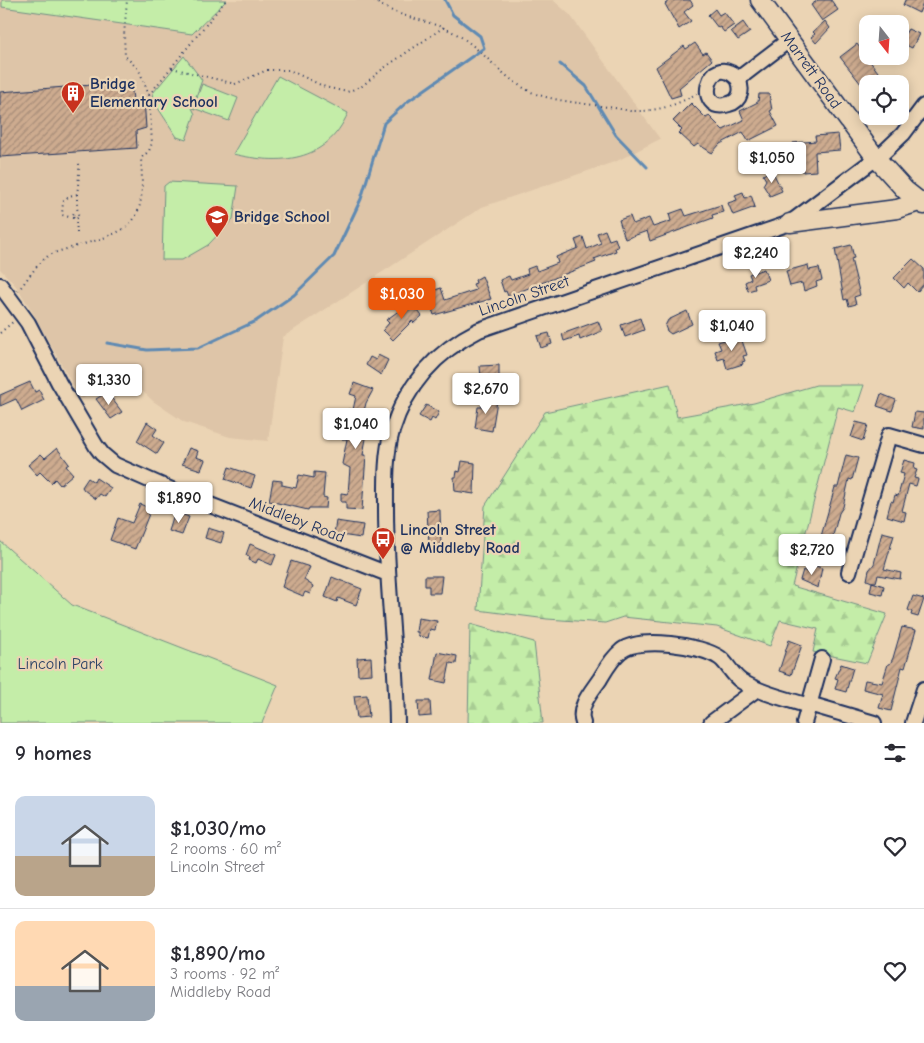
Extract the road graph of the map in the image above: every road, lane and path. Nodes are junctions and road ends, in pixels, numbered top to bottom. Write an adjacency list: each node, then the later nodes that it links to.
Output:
1 (128, 0): 10 (path)
2 (226, 0): 7 (path)
3 (374, 0): 5 (path)
4 (760, 0): 6 (main road, Marrett Road)
5 (444, 27): 7 (path); 9 (path)
6 (789, 40): 8 (street); 12 (main road, Marrett Road)
7 (172, 68): 10 (path)
8 (738, 79): 9 (street); 9 (street)
9 (707, 89)
10 (149, 94): 21 (path)
11 (924, 106): 12 (street, Lincoln Street)
12 (876, 158): 15 (main road, Marrett Road); 18 (street, Lincoln Street)
13 (79, 164): 14 (path)
14 (79, 194): 16 (path); 17 (path)
15 (922, 207): 18 (main road)
16 (76, 210): 17 (path); 17 (path)
17 (75, 219): 19 (path)
18 (790, 223): 26 (street, Lincoln Street)
19 (77, 233)
20 (0, 285): 26 (street, Middleby Road)
21 (18, 291)
22 (16, 320): 23 (path)
23 (0, 332)
24 (924, 445): 25 (street)
25 (849, 572)
26 (388, 574): 31 (street, Lincoln Street)
27 (822, 659): 30 (street)
28 (757, 688): 30 (street); 32 (street); 33 (street)
29 (924, 689): 36 (street)
30 (809, 705): 34 (street); 35 (street)
31 (397, 723)
32 (583, 723)
33 (711, 723)
34 (804, 723)
35 (874, 723)
36 (913, 723)

